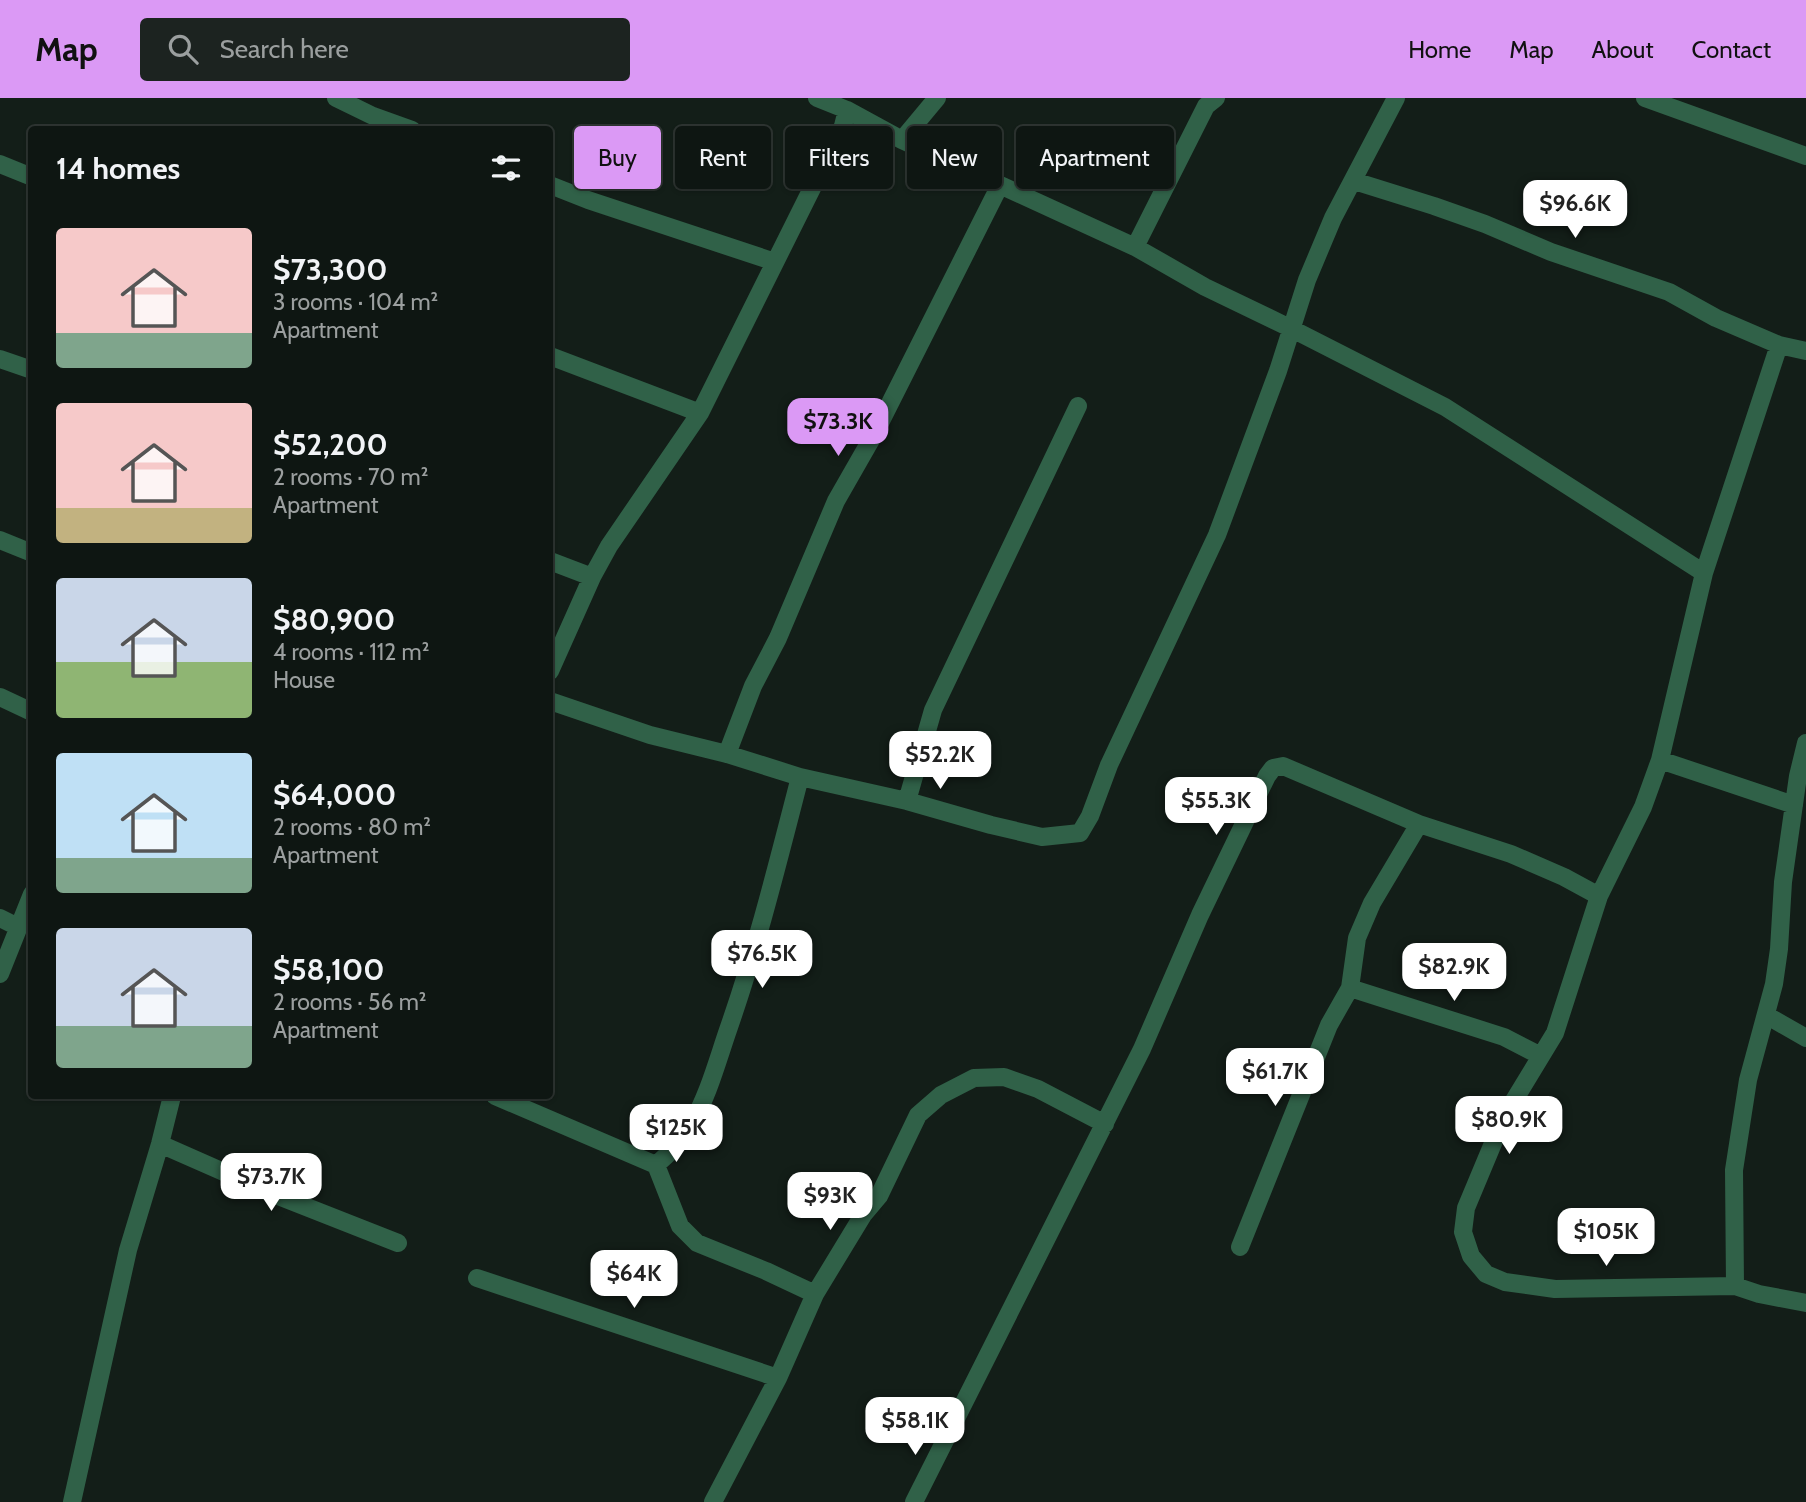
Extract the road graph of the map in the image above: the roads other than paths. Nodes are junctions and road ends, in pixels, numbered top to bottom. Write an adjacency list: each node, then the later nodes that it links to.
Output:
1 (336, 98): 8 (street)
2 (817, 98): 7 (street)
3 (937, 98): 10 (street)
4 (1396, 98): 15 (street)
5 (1645, 98): 12 (street)
6 (1204, 101): 19 (street)
7 (847, 110): 10 (street); 20 (street)
8 (371, 123): 9 (street)
9 (389, 126)
10 (902, 140): 11 (street)
11 (907, 142)
12 (1806, 156)
13 (0, 164): 14 (street)
14 (28, 175)
15 (1354, 181): 21 (street); 22 (street)
16 (553, 185): 20 (street)
17 (1002, 186): 19 (street)
18 (998, 189): 39 (street)
19 (1135, 247): 21 (street)
20 (775, 262): 28 (street)
21 (1290, 328): 32 (street); 42 (street)
22 (1779, 345): 23 (street); 32 (street)
23 (1806, 351)
24 (553, 357): 28 (street)
25 (0, 359): 26 (street)
26 (28, 369)
27 (1077, 406): 42 (street)
28 (700, 413): 33 (street)
29 (0, 540): 30 (street)
30 (28, 551)
31 (553, 562): 33 (street)
32 (1704, 573): 40 (street)
33 (592, 577): 34 (street)
34 (553, 664)
35 (0, 697): 37 (street)
36 (553, 702): 39 (street)
37 (28, 710)
38 (1806, 743): 43 (street)
39 (727, 754): 41 (street)
40 (1660, 760): 43 (street); 45 (street)
41 (800, 777): 42 (street); 58 (street)
42 (907, 802)
43 (1794, 805): 51 (street)
44 (1419, 824): 45 (street); 50 (street); 56 (street)
45 (1599, 896): 53 (street)
46 (28, 904): 48 (street)
47 (0, 918): 48 (street)
48 (19, 927): 49 (street)
49 (0, 974)
50 (1350, 988): 53 (street); 60 (street)
51 (1766, 1015): 52 (street); 62 (street)
52 (1806, 1038)
53 (1541, 1056): 62 (street)
54 (171, 1099): 57 (street)
55 (502, 1099): 58 (street)
56 (1105, 1124): 63 (street); 68 (street)
57 (160, 1144): 59 (street); 66 (street)
58 (656, 1165): 63 (street)
59 (398, 1244)
60 (1240, 1247)
61 (477, 1278): 65 (street)
62 (1735, 1286): 64 (street)
63 (815, 1294): 65 (street)
64 (1806, 1303)
65 (778, 1378): 67 (street)
66 (72, 1502)
67 (713, 1502)
68 (914, 1502)

